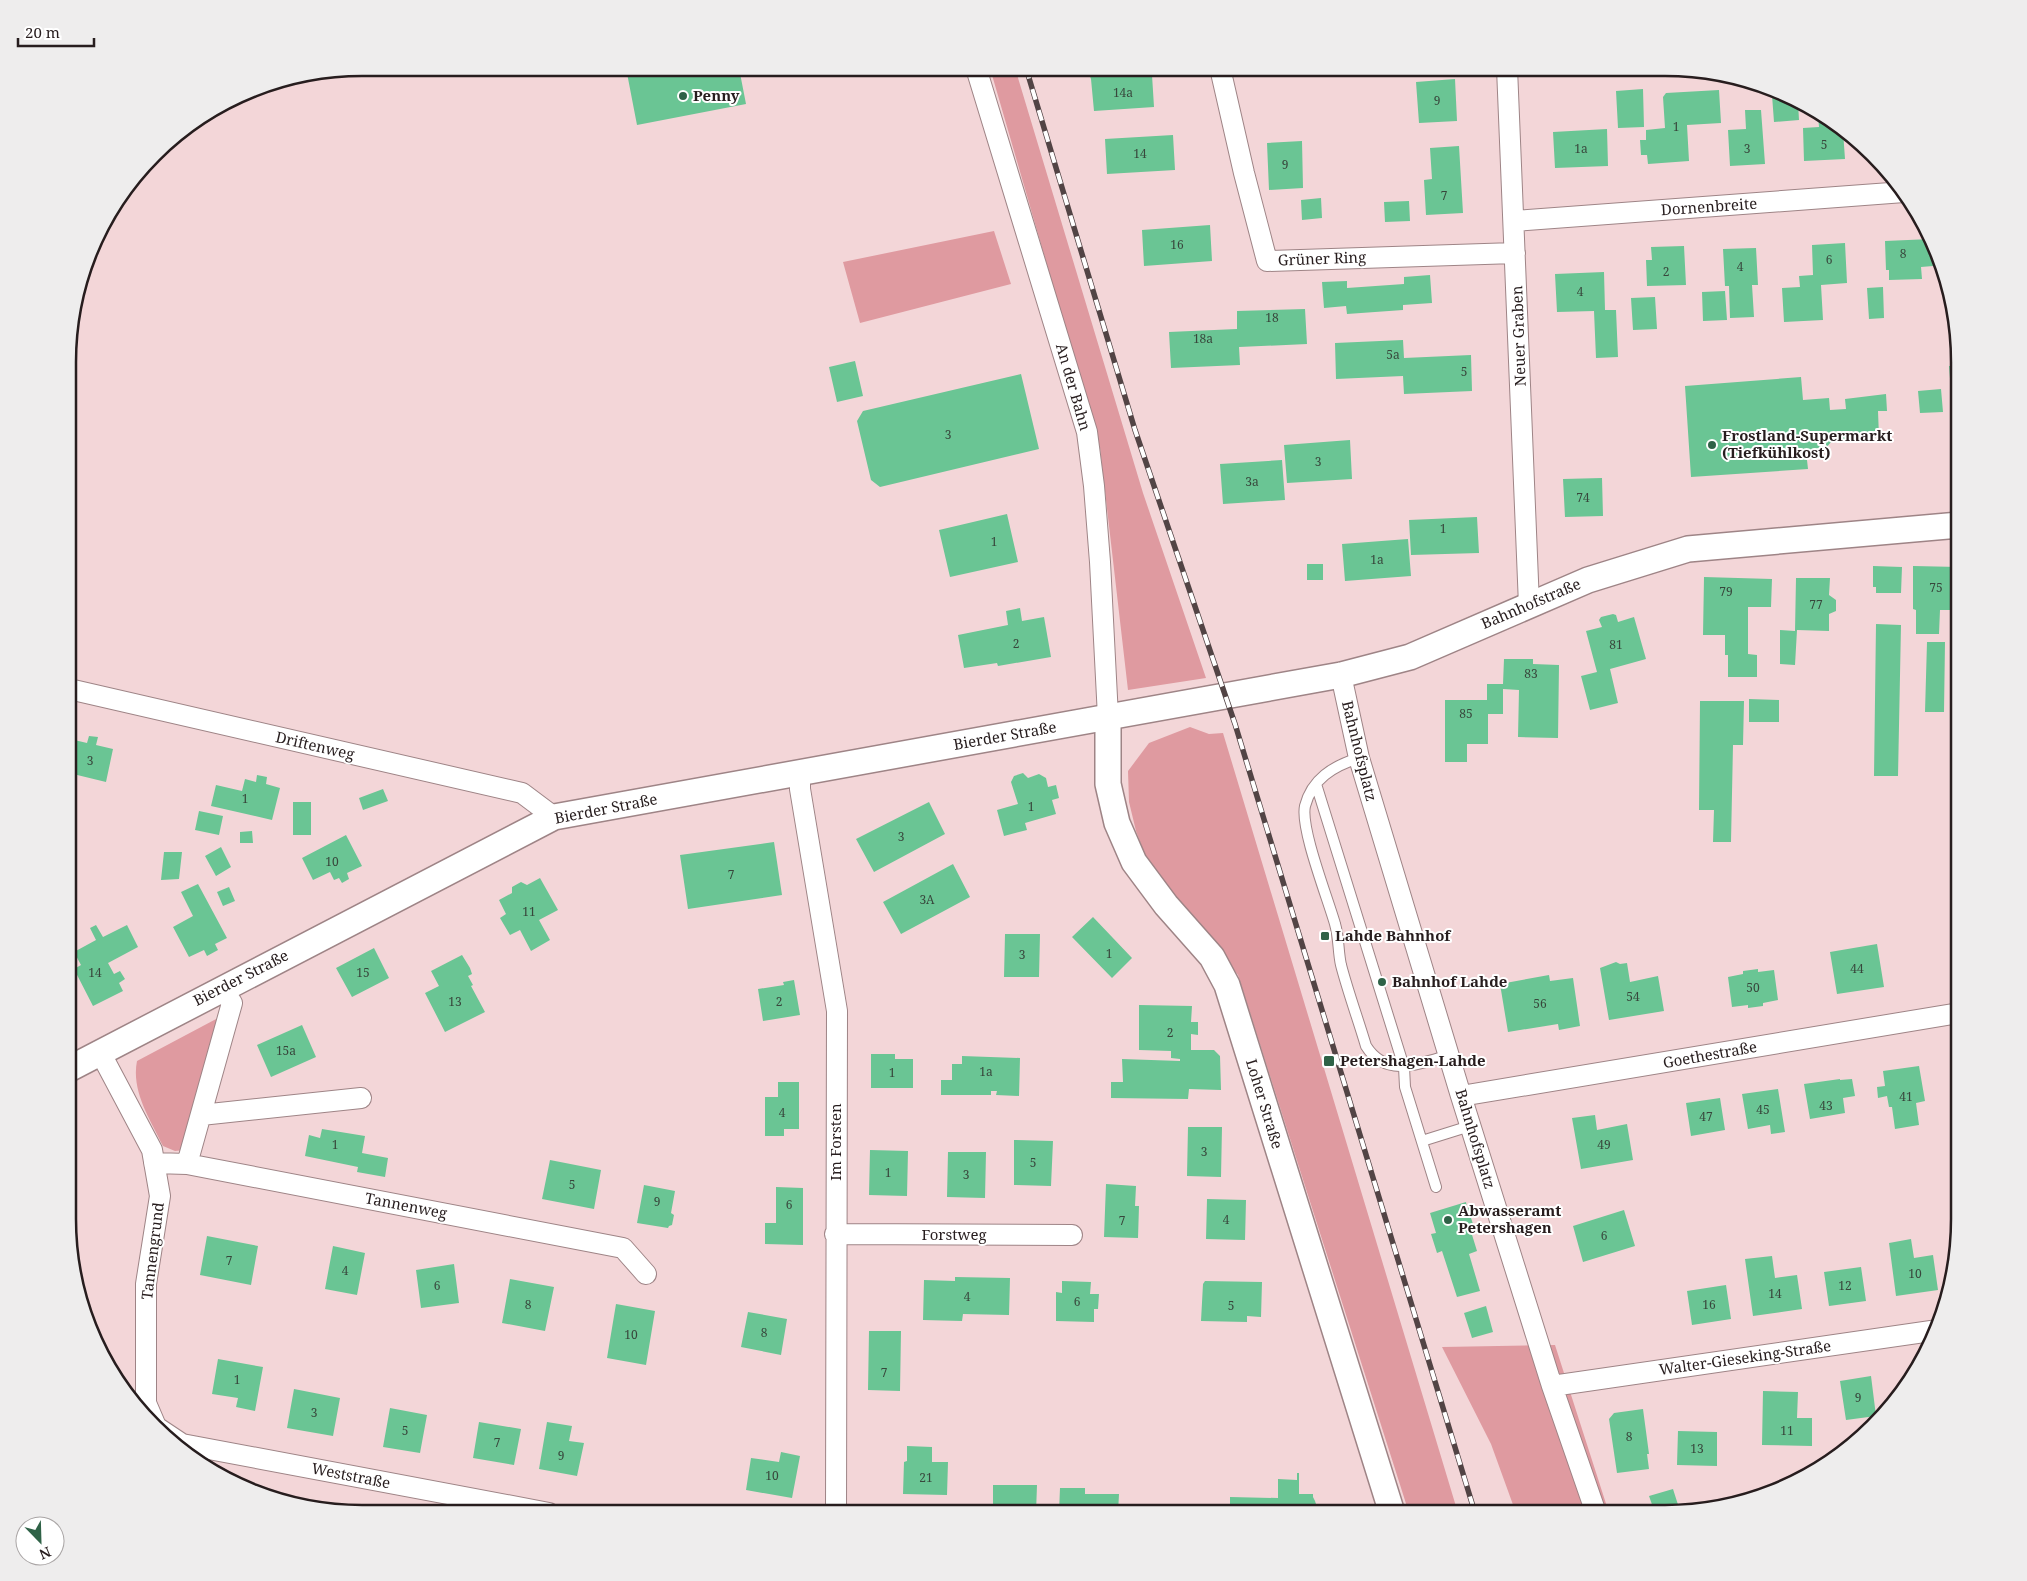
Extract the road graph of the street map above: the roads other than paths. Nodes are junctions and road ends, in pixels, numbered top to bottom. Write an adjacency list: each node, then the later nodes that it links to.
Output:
1 (978, 76): 11 (street, An der Bahn)
2 (1222, 76): 6 (street, Grüner Ring)
3 (1507, 76): 5 (street, Neuer Graben)
4 (1895, 193): 5 (street, Dornenbreite)
5 (1514, 221): 6 (street, Neuer Graben)
6 (1515, 253): 8 (street, Neuer Graben)
7 (1951, 526): 8 (street, Bahnhofstraße)
8 (1529, 605): 9 (street, Bahnhofstraße)
9 (1341, 675): 11 (street, Bahnhofstraße); 12 (street, Bahnhofsplatz)
10 (76, 691): 15 (street, Driftenweg)
11 (1108, 717): 13 (street, Bierder Straße); 39 (street, Loher Straße)
12 (1359, 758): 14 (lane); 19 (street, Bahnhofsplatz)
13 (800, 774): 15 (street, Bierder Straße); 30 (street, Im Forsten)
14 (1316, 784): 21 (lane); 21 (lane)
15 (554, 817): 16 (street, Bierder Straße)
16 (222, 988): 18 (street, Bierder Straße); 24 (street)
17 (1951, 1014): 22 (street, Goethestraße)
18 (100, 1052): 20 (street, Bierder Straße); 27 (street, Tannengrund)
19 (1449, 1055): 21 (lane); 22 (street, Bahnhofsplatz)
20 (76, 1065)
21 (1404, 1067): 26 (lane)
22 (1461, 1096): 25 (street, Bahnhofsplatz)
23 (361, 1098): 24 (street)
24 (201, 1116): 28 (street)
25 (1470, 1126): 26 (lane); 34 (street, Bahnhofsplatz)
26 (1422, 1141): 29 (lane)
27 (154, 1163): 28 (street, Tannenweg); 35 (street, Tannengrund)
28 (187, 1164): 32 (street, Tannenweg)
29 (1436, 1186)
30 (835, 1234): 31 (street, Forstweg); 38 (street, Im Forsten)
31 (1072, 1235)
32 (646, 1274)
33 (1927, 1332): 34 (street, Walter-Gieseking-Straße)
34 (1552, 1386): 40 (street, Bahnhofsplatz)
35 (148, 1408)
36 (187, 1445): 37 (street, Weststraße)
37 (476, 1505)
38 (836, 1505)
39 (1390, 1505)
40 (1593, 1505)

